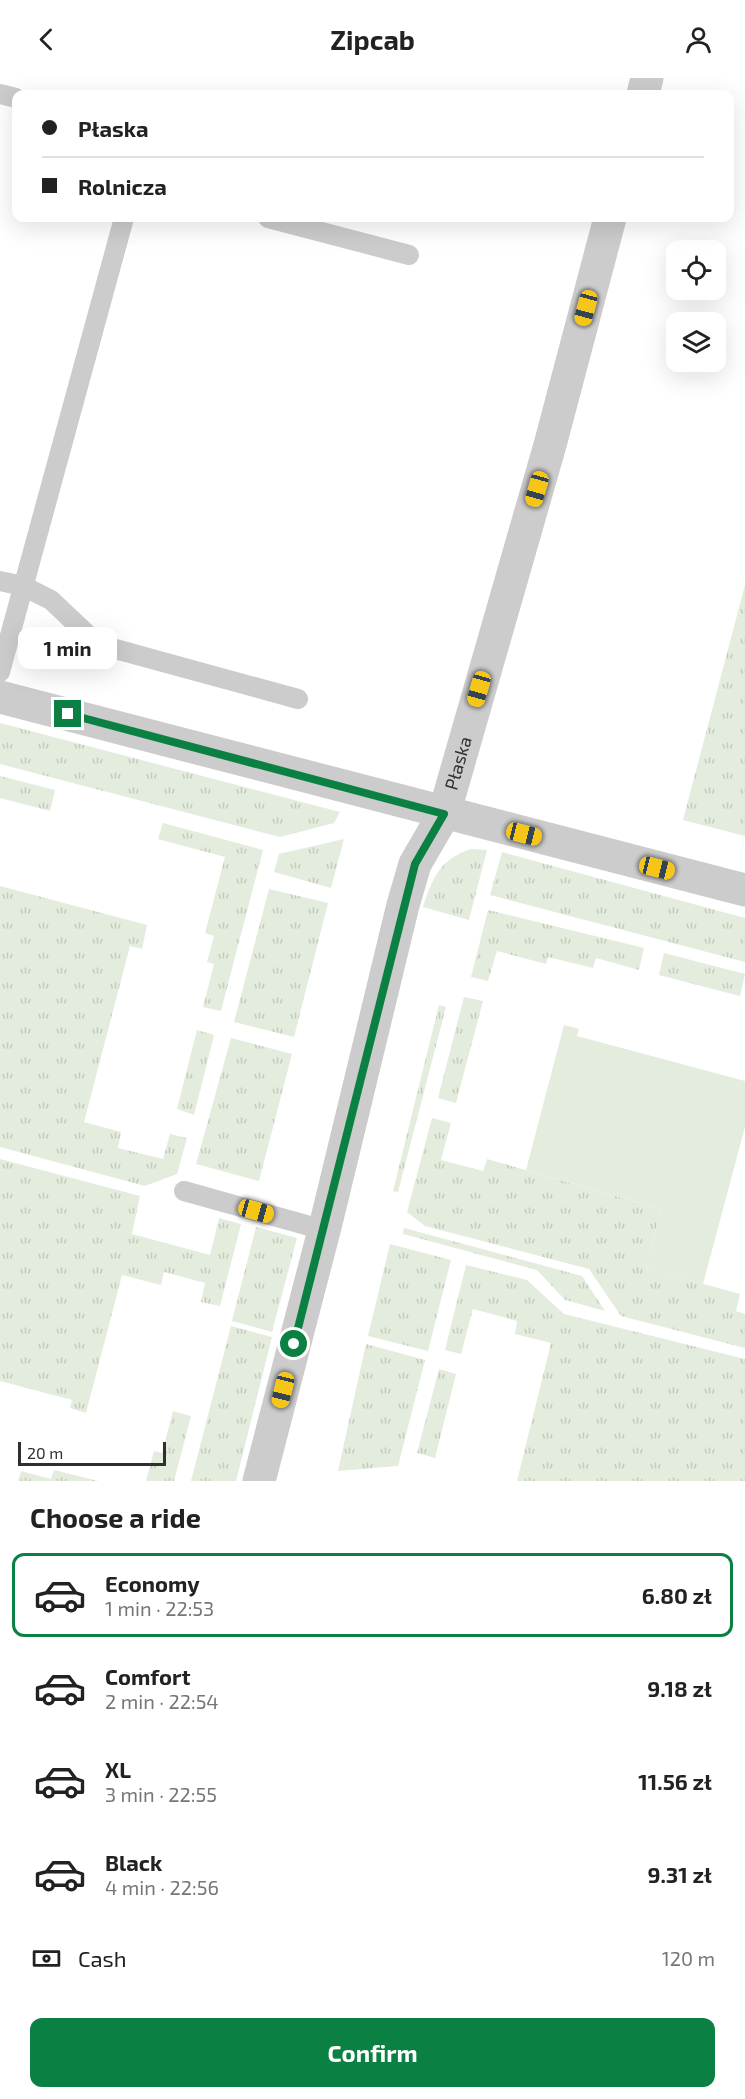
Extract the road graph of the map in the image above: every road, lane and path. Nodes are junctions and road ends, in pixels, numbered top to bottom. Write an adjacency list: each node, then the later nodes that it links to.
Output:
1 (123, 222): 6 (lane)
2 (283, 222): 4 (lane)
3 (609, 222): 10 (street, Płaska)
4 (410, 255)
5 (0, 581): 6 (lane)
6 (23, 586): 7 (lane); 9 (lane)
7 (0, 672)
8 (0, 697): 10 (street)
9 (298, 699)
10 (444, 814): 11 (street); 13 (street, Płaska)
11 (745, 890)
12 (183, 1191): 13 (lane)
13 (324, 1230): 14 (street, Płaska)
14 (259, 1481)

